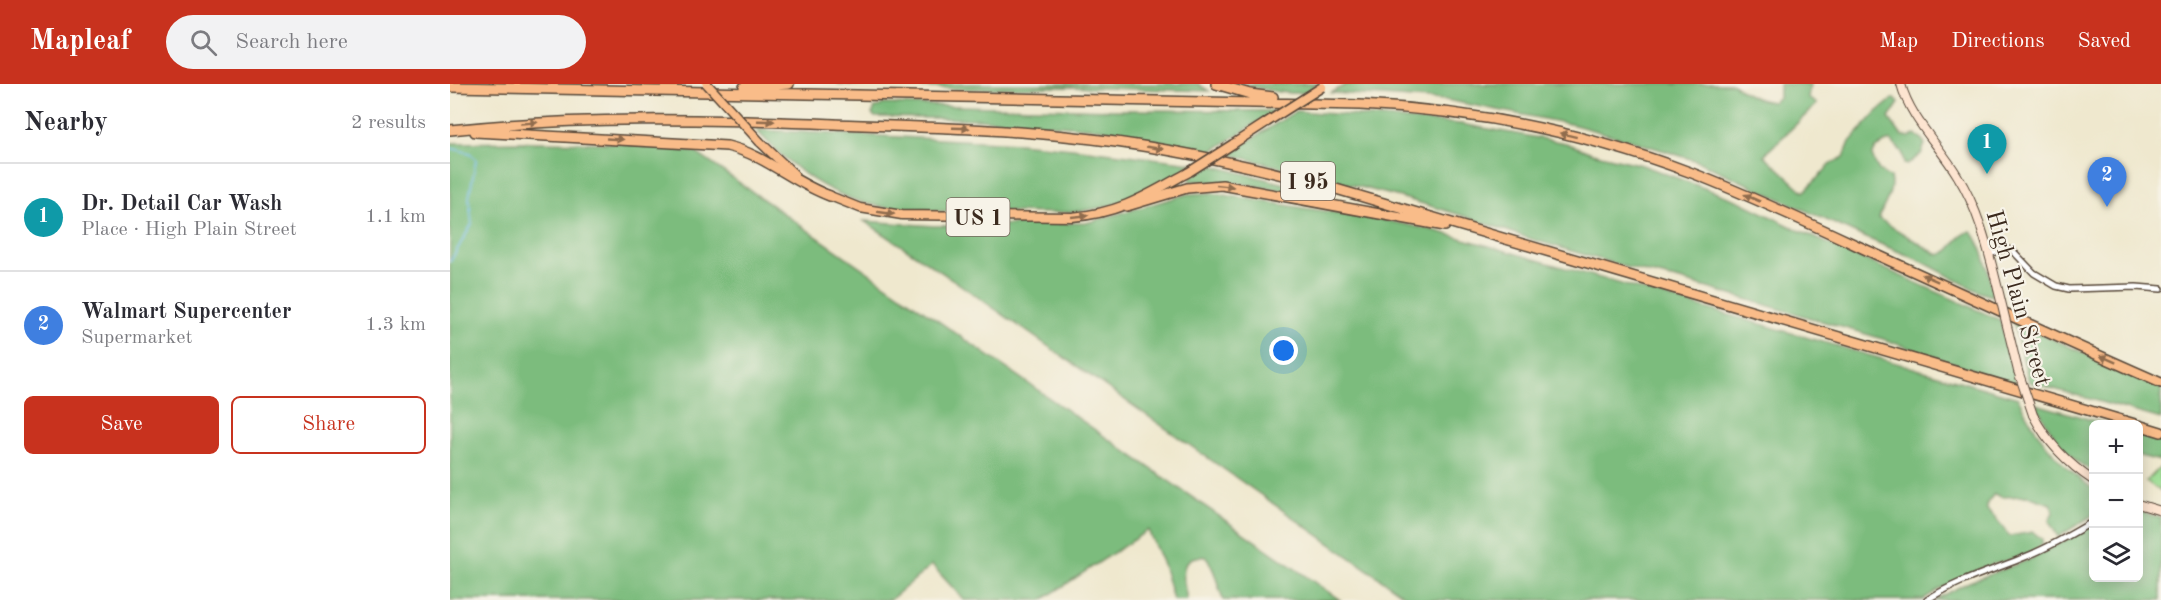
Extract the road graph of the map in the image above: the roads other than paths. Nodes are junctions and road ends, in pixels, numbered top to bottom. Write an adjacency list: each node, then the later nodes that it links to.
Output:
1 (789, 84): 6 (highway)
2 (1216, 84): 7 (highway)
3 (1901, 84): 12 (main road, High Plain Street)
4 (1324, 85): 10 (main road, US 1, bridge)
5 (450, 87): 6 (highway)
6 (707, 88): 7 (highway); 9 (main road, US 1, bridge)
7 (1299, 104): 14 (highway, one-way to 7)
8 (451, 130): 9 (highway, one-way to 9); 11 (highway, I 95, one-way to 11)
9 (830, 196): 10 (main road, US 1, one-way to 10)
10 (1127, 206): 11 (highway, one-way to 11)
11 (1474, 230): 15 (highway, I 95)
12 (1989, 254): 13 (street); 18 (main road, High Plain Street, bridge)
13 (2161, 289)
14 (2161, 383)
15 (2120, 420)
16 (2143, 427): 17 (highway, I 95)
17 (2161, 432)
18 (2089, 477)
19 (2143, 505): 20 (main road)
20 (2161, 511)
21 (2089, 523): 22 (street)
22 (1927, 600)

